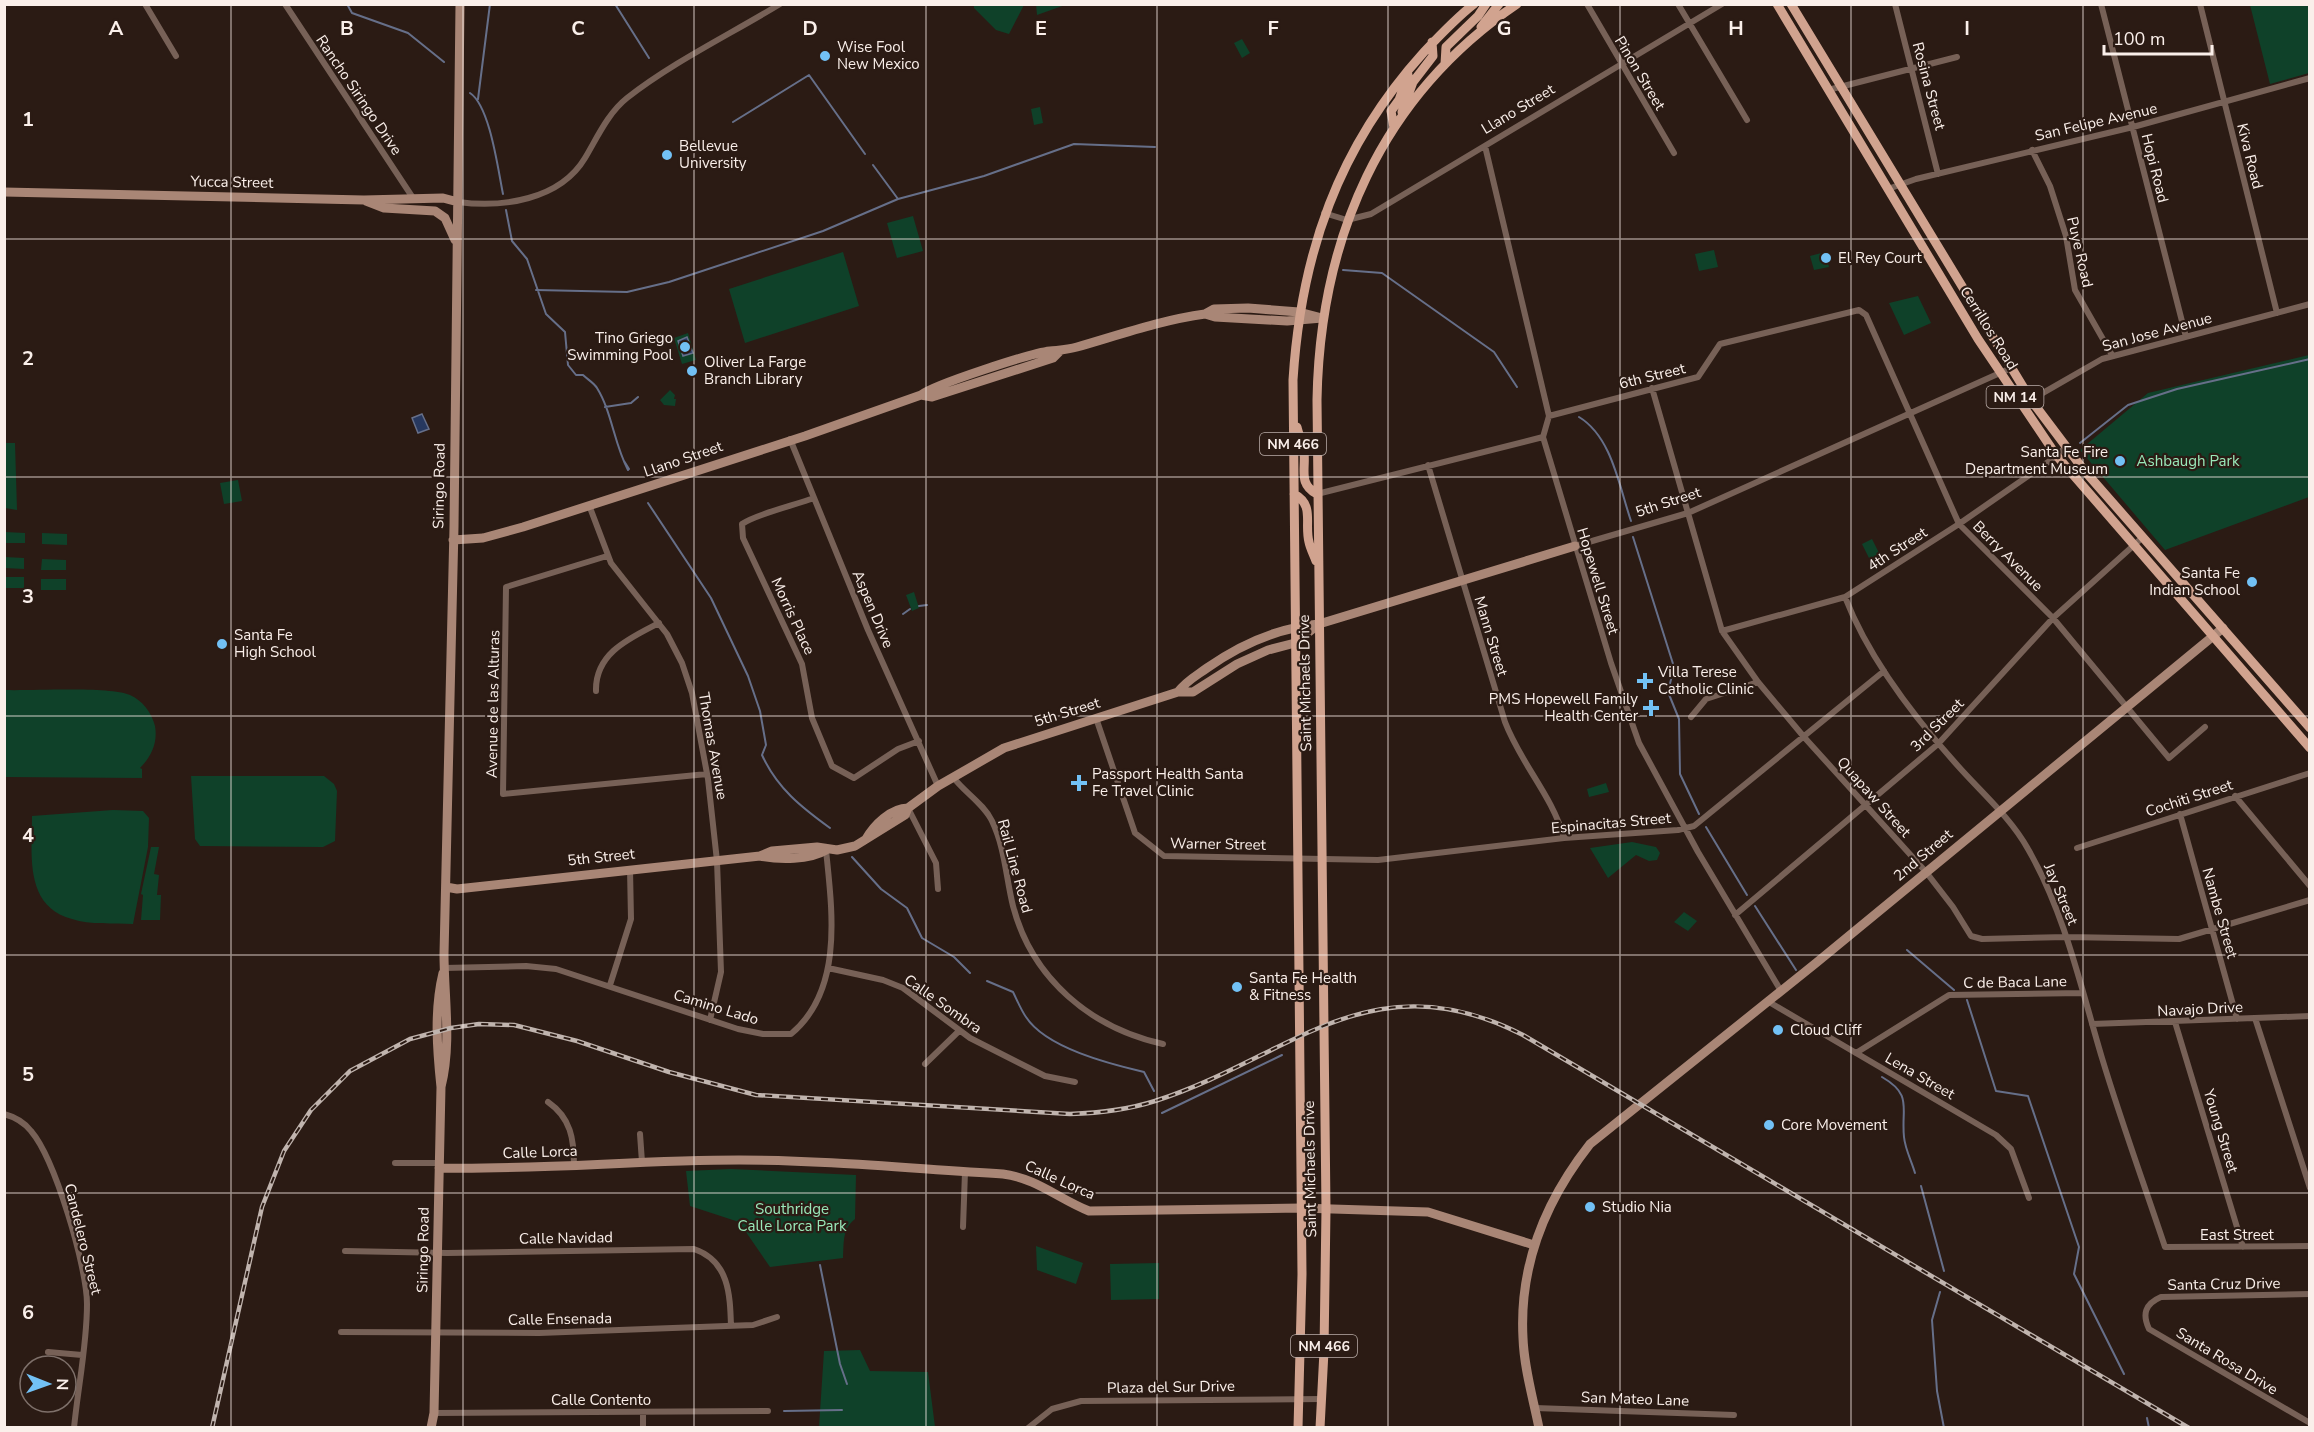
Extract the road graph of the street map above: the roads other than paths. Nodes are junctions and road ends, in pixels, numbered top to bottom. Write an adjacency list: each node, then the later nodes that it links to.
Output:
1 (145, 4): 20 (street)
2 (285, 4): 40 (street, Rancho Siringo Drive)
3 (460, 4): 42 (street, Siringo Road)
4 (780, 4): 42 (street)
5 (1474, 4): 19 (main road, Saint Michaels Drive / NM 466)
6 (1486, 4): 23 (main road)
7 (1498, 4): 18 (main road)
8 (1517, 4): 18 (main road, Saint Michaels Drive / NM 466)
9 (1587, 4): 24 (street, Pinon Street)
10 (1678, 4): 17 (street)
11 (1722, 4): 17 (street, Llano Street)
12 (1777, 4): 28 (main road, Cerrillos Road / NM 14)
13 (1791, 4): 27 (main road, Cerrillos Road / NM 14)
14 (1895, 4): 25 (street, Rosina Street)
15 (2101, 4): 32 (street, Hopi Road)
16 (2200, 4): 29 (street, Kiva Road)
17 (1689, 23): 24 (street, Llano Street); 30 (street)
18 (1474, 37): 23 (main road, Saint Michaels Drive / NM 466)
19 (1432, 42): 22 (main road, Saint Michaels Drive / NM 466); 31 (main road)
20 (176, 56)
21 (1957, 57): 25 (street)
22 (1413, 64): 31 (main road); 43 (main road, Saint Michaels Drive / NM 466)
23 (1445, 64): 31 (main road, Saint Michaels Drive / NM 466)
24 (1621, 65): 33 (street, Llano Street); 35 (street, Pinon Street)
25 (1911, 68): 27 (street); 36 (street, Rosina Street)
26 (2310, 78): 29 (street, San Felipe Avenue)
27 (1839, 86): 28 (street); 37 (main road, Cerrillos Road / NM 14)
28 (1828, 90): 38 (main road, Cerrillos Road / NM 14)
29 (2225, 103): 32 (street, San Felipe Avenue); 48 (street, Kiva Road)
30 (1747, 120)
31 (1397, 124): 44 (main road, Saint Michaels Drive / NM 466)
32 (2133, 126): 34 (street, San Felipe Avenue); 51 (street, Hopi Road)
33 (1485, 146): 44 (street, Llano Street); 60 (street)
34 (2032, 150): 36 (street, San Felipe Avenue); 52 (street, Puye Road)
35 (1674, 153)
36 (1938, 174): 37 (street, San Felipe Avenue)
37 (1899, 184): 38 (street, San Felipe Avenue); 53 (main road, Cerrillos Road / NM 14)
38 (1888, 189): 54 (main road, Cerrillos Road / NM 14)
39 (4, 192): 41 (street, Yucca Street)
40 (413, 198): 41 (street, Yucca Street); 42 (street, Yucca Street)
41 (364, 200): 45 (street)
42 (458, 202): 45 (street, Siringo Road)
43 (1324, 213): 44 (street); 49 (main road, Saint Michaels Drive / NM 466)
44 (1347, 220): 50 (main road, Saint Michaels Drive / NM 466)
45 (457, 244): 73 (street, Siringo Road)
46 (2310, 304): 48 (street, San Jose Avenue)
47 (1849, 310): 55 (street, 6th Street); 59 (street, Berry Avenue)
48 (2277, 312): 51 (street, San Jose Avenue)
49 (1298, 316): 50 (street, Llano Street); 58 (main road, Saint Michaels Drive / NM 466); 62 (street, Llano Street)
50 (1322, 318): 67 (main road, Saint Michaels Drive / NM 466)
51 (2186, 337): 52 (street, San Jose Avenue)
52 (2112, 356): 56 (street, San Jose Avenue)
53 (2011, 368): 54 (street, 5th Street); 56 (main road, Cerrillos Road / NM 14)
54 (1999, 374): 57 (main road, Cerrillos Road / NM 14); 59 (street, 5th Street)
55 (1652, 388): 60 (street, 6th Street); 70 (street, Quapaw Street)
56 (2031, 400): 57 (street, San Jose Avenue); 63 (main road, Cerrillos Road / NM 14)
57 (2021, 406): 64 (main road, Cerrillos Road / NM 14)
58 (1293, 413): 66 (main road, Saint Michaels Drive / NM 466); 67 (main road)
59 (1911, 415): 70 (street, 5th Street); 71 (street, Berry Avenue)
60 (1549, 416): 61 (street)
61 (1543, 437): 65 (street); 75 (street, Hopewell Street)
62 (790, 439): 68 (street, Aspen Drive); 69 (street, Llano Street)
63 (2066, 447): 64 (street, 4th Street); 72 (main road, Cerrillos Road / NM 14)
64 (2056, 455): 71 (street, 4th Street); 74 (main road, Cerrillos Road / NM 14)
65 (1428, 465): 67 (street); 78 (street, Mann Street)
66 (1294, 494): 77 (main road); 83 (main road, Saint Michaels Drive / NM 466)
67 (1317, 494): 77 (main road, Saint Michaels Drive / NM 466)
68 (814, 498): 98 (street, Aspen Drive); 98 (street, Morris Place)
69 (589, 505): 73 (street, Llano Street); 76 (street, Thomas Avenue)
70 (1688, 513): 75 (street, 5th Street); 85 (street, Quapaw Street)
71 (1959, 524): 79 (street, 4th Street); 80 (street, Berry Avenue)
72 (2143, 537): 74 (street, 3rd Street); 84 (main road, Cerrillos Road / NM 14)
73 (453, 540): 120 (street, Siringo Road)
74 (2134, 545): 80 (street, 3rd Street); 86 (main road, Cerrillos Road / NM 14)
75 (1575, 546): 78 (street, 5th Street); 110 (street, Hopewell Street)
76 (607, 556): 81 (street, Thomas Avenue); 102 (street, Avenue de las Alturas)
77 (1318, 566): 82 (main road, Saint Michaels Drive / NM 466)
78 (1462, 580): 82 (street, 5th Street); 111 (street, Mann Street)
79 (1845, 597): 85 (street, 4th Street); 88 (street, Jay Street)
80 (2053, 618): 92 (street, Berry Avenue); 99 (street, 3rd Street)
81 (659, 623): 90 (street); 102 (street, Thomas Avenue)
82 (1319, 624): 83 (street, 5th Street); 87 (street, 5th Street); 115 (main road, Saint Michaels Drive / NM 466)
83 (1295, 627): 87 (main road, Saint Michaels Drive / NM 466); 91 (street, 5th Street)
84 (2223, 628): 86 (street, 2nd Street); 96 (main road, Cerrillos Road / NM 14)
85 (1722, 631): 89 (street, Quapaw Street)
86 (2214, 636): 92 (street, 2nd Street); 100 (main road, Cerrillos Road / NM 14)
87 (1295, 643): 91 (street, 5th Street); 114 (main road, Saint Michaels Drive / NM 466)
88 (1884, 671): 97 (street, Espinacitas Street); 99 (street, Jay Street)
89 (1758, 682): 93 (street); 97 (street, Quapaw Street)
90 (596, 691)
91 (1178, 692): 94 (street, 5th Street)
92 (2126, 707): 95 (street, Berry Avenue); 108 (street, 2nd Street)
93 (1691, 717)
94 (1096, 718): 103 (street, 5th Street); 114 (street, Warner Street)
95 (2205, 728)
96 (2310, 728)
97 (1804, 738): 106 (street, Quapaw Street); 110 (street, Espinacitas Street)
98 (919, 741): 104 (street, Aspen Drive)
99 (1938, 744): 106 (street, 3rd Street); 108 (street, Jay Street)
100 (2310, 748)
101 (2310, 773): 105 (street, Cochiti Street)
102 (708, 774): 116 (street, Thomas Avenue)
103 (953, 777): 104 (street, 5th Street); 139 (street, Rail Line Road)
104 (938, 786): 107 (street, 5th Street)
105 (2235, 796): 109 (street, Cochiti Street); 119 (street)
106 (1863, 806): 118 (street, Quapaw Street); 123 (street, 3rd Street)
107 (908, 808): 113 (street, 5th Street); 121 (street)
108 (1998, 811): 118 (street, 2nd Street); 125 (street, Jay Street)
109 (2180, 814): 112 (street, Cochiti Street); 124 (street, Nambe Street)
110 (1686, 829): 111 (street, Espinacitas Street); 123 (street, Hopewell Street)
111 (1564, 838): 115 (street, Espinacitas Street)
112 (2077, 848)
113 (826, 850): 116 (street, 5th Street); 127 (street, Camino Lado)
114 (1298, 857): 115 (street, Warner Street); 153 (main road, Saint Michaels Drive / NM 466)
115 (1322, 859): 154 (main road, Saint Michaels Drive / NM 466)
116 (717, 861): 117 (street, 5th Street); 135 (street, Thomas Avenue)
117 (630, 869): 120 (street, 5th Street); 128 (street)
118 (1926, 872): 125 (street, Quapaw Street); 129 (street, 2nd Street)
119 (2310, 886)
120 (446, 887): 126 (street, Siringo Road)
121 (938, 889)
122 (2310, 900): 124 (street, Quapaw Street)
123 (1735, 915): 129 (street, Hopewell Street)
124 (2213, 929): 125 (street, Quapaw Street); 134 (street, Nambe Street)
125 (2067, 937): 130 (street, Jay Street)
126 (444, 968): 128 (street, Camino Lado); 148 (street, Siringo Road)
127 (828, 968): 135 (street, Camino Lado); 138 (street, Calle Sombra)
128 (610, 985): 135 (street, Camino Lado)
129 (1781, 991): 131 (street, 2nd Street)
130 (2083, 993): 137 (street, Jay Street); 140 (street, C de Baca Lane)
131 (1768, 1002): 140 (street, Lena Street); 156 (street, 2nd Street)
132 (2310, 1016): 133 (street, Navajo Drive)
133 (2255, 1018): 134 (street, Navajo Drive); 151 (street)
134 (2237, 1019): 136 (street, Navajo Drive)
135 (710, 1020)
136 (2175, 1022): 137 (street, Navajo Drive); 159 (street, Young Street)
137 (2092, 1024): 158 (street, Jay Street)
138 (958, 1031): 141 (street); 142 (street, Calle Sombra)
139 (1163, 1044)
140 (1856, 1053): 152 (street, Lena Street)
141 (925, 1064)
142 (1075, 1082)
143 (548, 1102): 149 (street)
144 (4, 1114): 169 (street, Candelero Street)
145 (640, 1134): 146 (street)
146 (642, 1162): 149 (street, Calle Lorca); 150 (street, Calle Lorca)
147 (395, 1163): 148 (street)
148 (439, 1166): 149 (street, Calle Lorca); 161 (street, Siringo Road)
149 (574, 1166)
150 (965, 1172): 153 (street, Calle Lorca); 155 (street)
151 (2310, 1188)
152 (2029, 1198)
153 (1301, 1209): 154 (street, Calle Lorca); 170 (main road, Saint Michaels Drive / NM 466)
154 (1326, 1209): 156 (street, Calle Lorca); 171 (main road, Saint Michaels Drive / NM 466)
155 (963, 1227)
156 (1534, 1245): 172 (street, 2nd Street)
157 (2310, 1246): 159 (street, East Street)
158 (2165, 1247): 159 (street, East Street)
159 (2243, 1247)
160 (345, 1251): 161 (street, Calle Navidad)
161 (438, 1253): 165 (street, Calle Navidad); 167 (street, Siringo Road)
162 (2310, 1294): 163 (street, Santa Cruz Drive)
163 (2145, 1310): 177 (street, Santa Rosa Drive)
164 (777, 1317): 165 (street, Calle Ensenada)
165 (731, 1326): 167 (street, Calle Ensenada)
166 (341, 1332): 167 (street, Calle Ensenada)
167 (436, 1333): 175 (street, Siringo Road)
168 (48, 1352): 169 (street)
169 (82, 1355): 178 (street, Candelero Street)
170 (1299, 1397): 171 (street, Plaza del Sur Drive); 182 (street, Plaza del Sur Drive); 183 (main road, Saint Michaels Drive / NM 466)
171 (1322, 1399): 184 (main road, Saint Michaels Drive / NM 466)
172 (1535, 1408): 176 (street, San Mateo Lane); 185 (street, 2nd Street)
173 (768, 1411): 174 (street, Calle Contento)
174 (643, 1412): 175 (street, Calle Contento); 181 (street)
175 (434, 1413): 179 (street, Siringo Road); 180 (street, Siringo Road)
176 (1734, 1415)
177 (2310, 1423)
178 (74, 1428)
179 (431, 1428)
180 (436, 1428)
181 (643, 1428)
182 (1028, 1428)
183 (1298, 1428)
184 (1320, 1428)
185 (1539, 1428)

